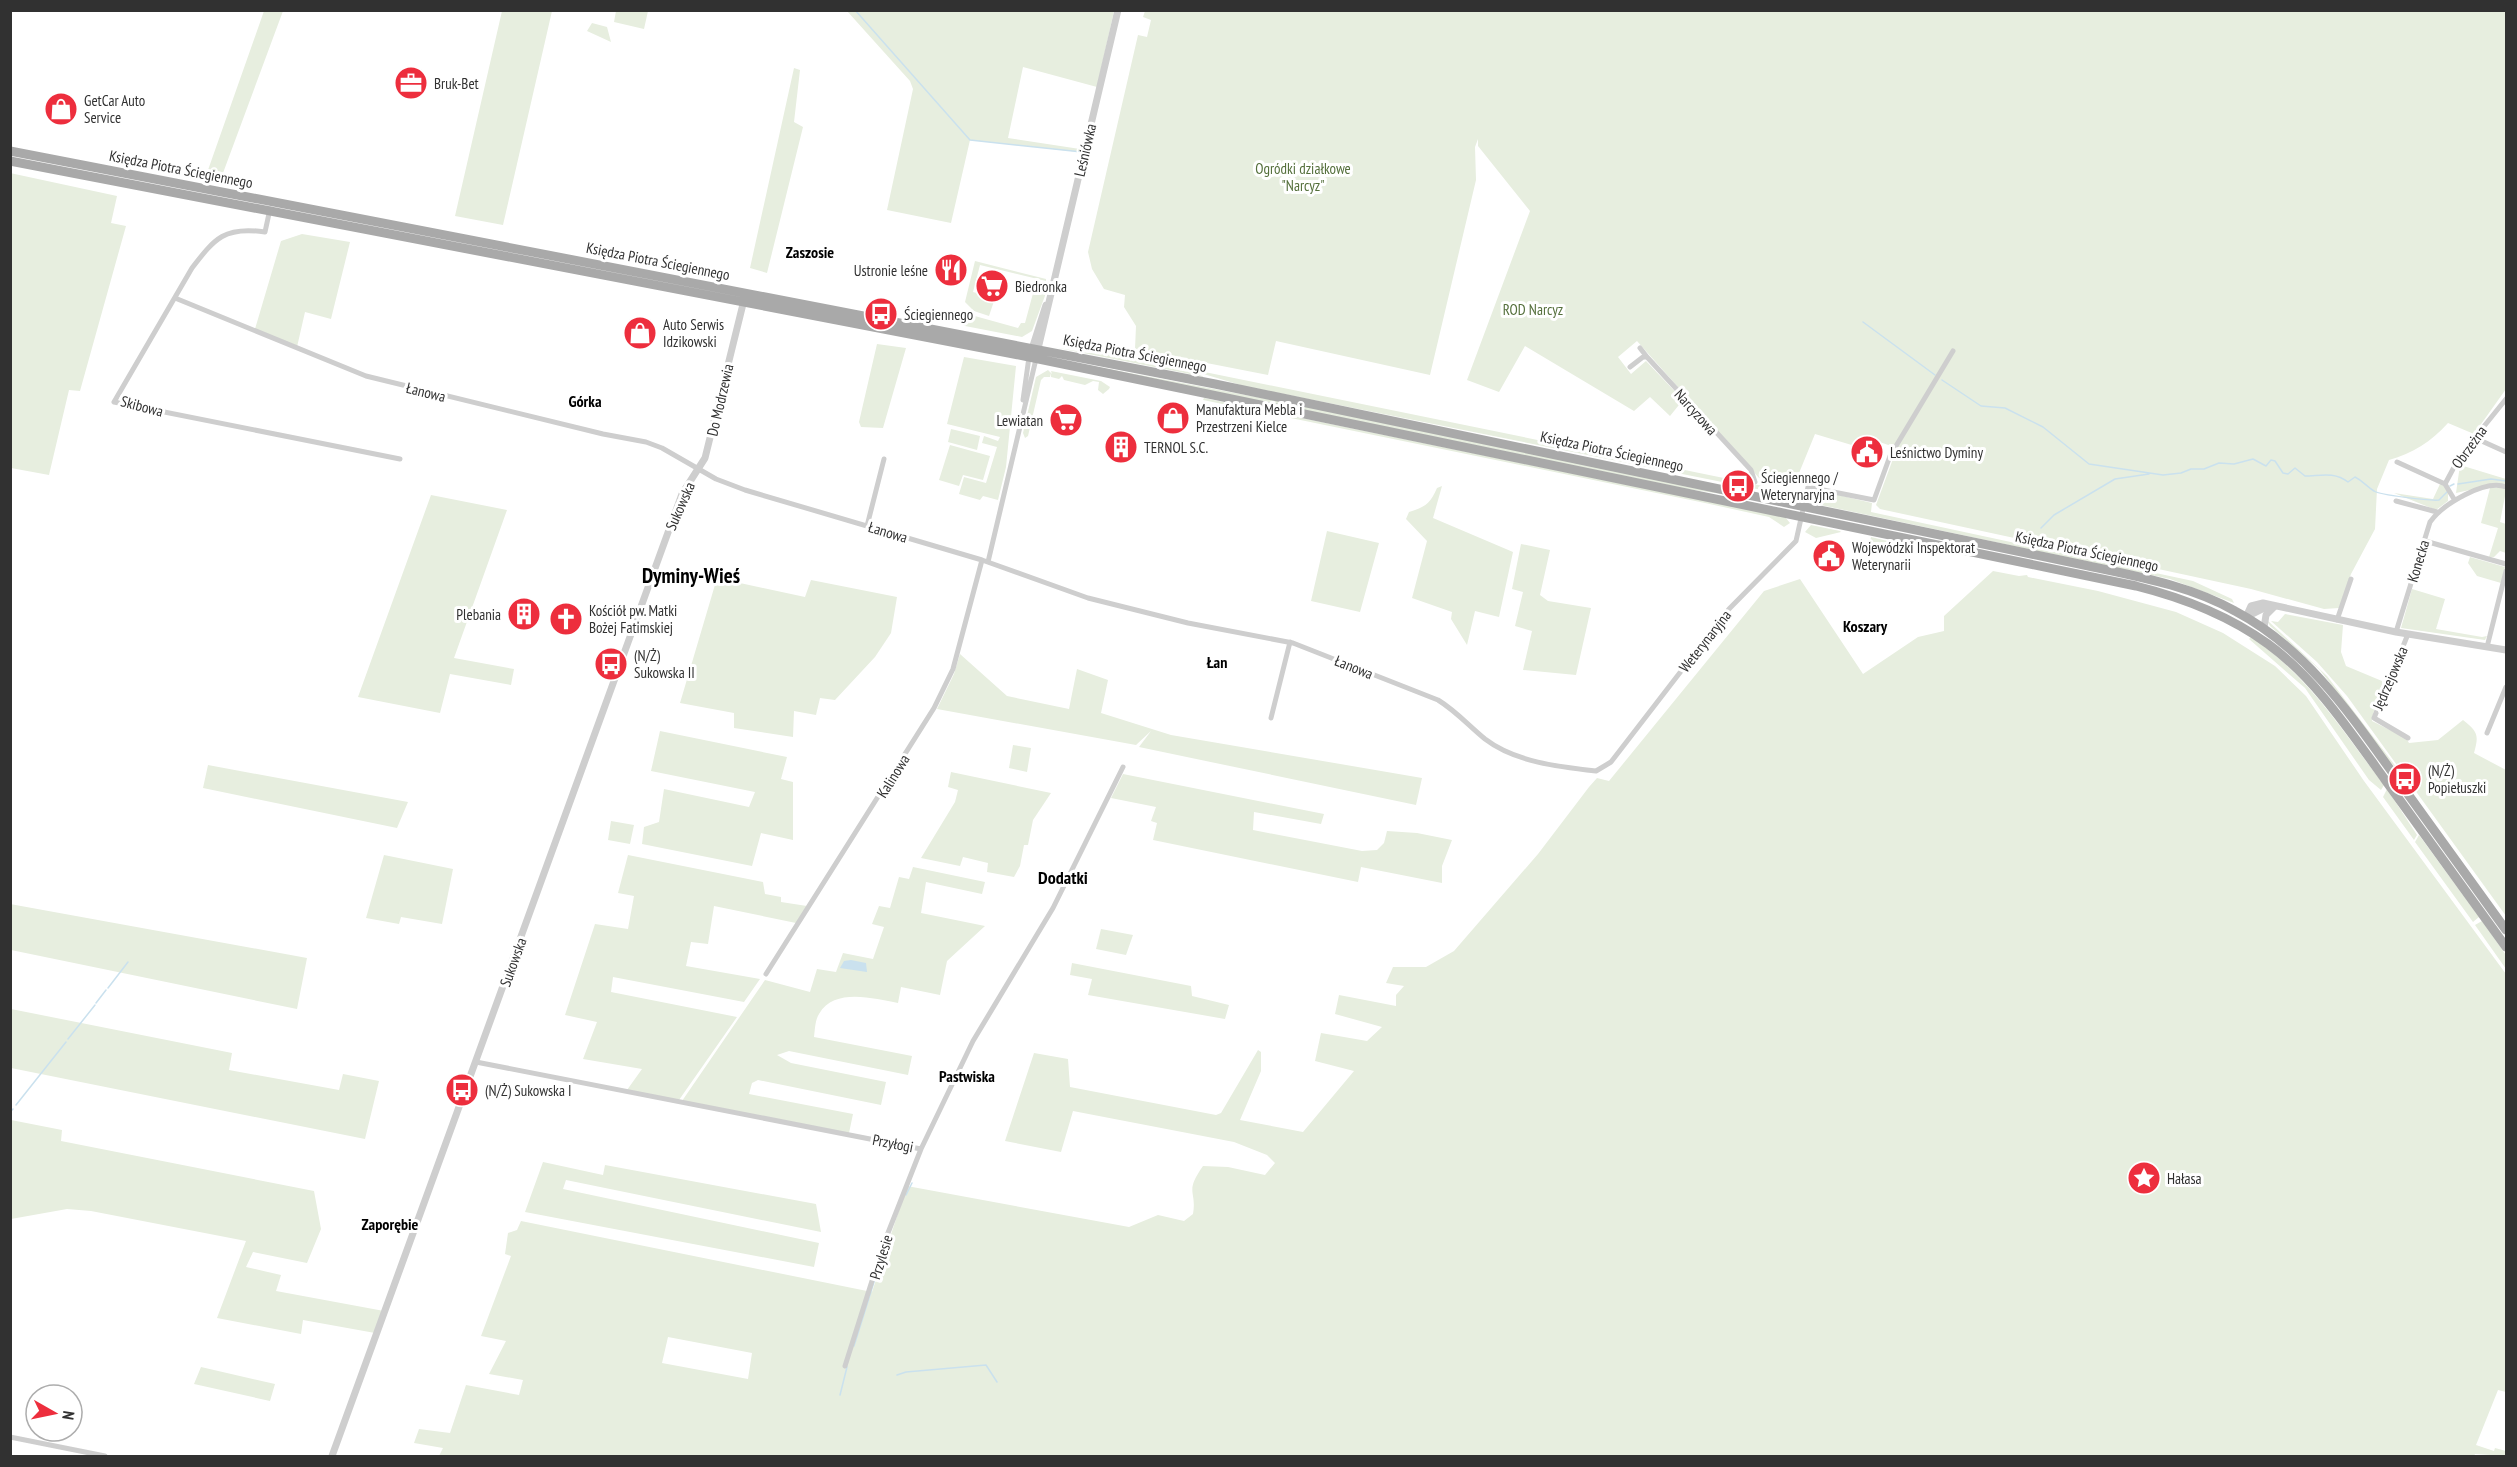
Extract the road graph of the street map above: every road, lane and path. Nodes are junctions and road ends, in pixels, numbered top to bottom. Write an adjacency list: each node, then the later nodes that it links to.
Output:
1 (1118, 10): 9 (street, Leśniówka)
2 (10, 151): 4 (main road, Księdza Piotra Ściegiennego)
3 (10, 161): 4 (main road, Księdza Piotra Ściegiennego)
4 (270, 206): 5 (street, Skibowa); 6 (main road, Księdza Piotra Ściegiennego)
5 (175, 298): 16 (street, Skibowa); 19 (street, Łanowa)
6 (745, 298): 9 (main road, Księdza Piotra Ściegiennego); 19 (street, Do Modrzewia)
7 (1640, 348): 10 (street, Narcyzowa)
8 (1953, 351): 25 (street, Weterynaryjna)
9 (1034, 353): 25 (main road, Księdza Piotra Ściegiennego); 29 (street, Kalinowa)
10 (1647, 357): 11 (street); 20 (street, Narcyzowa)
11 (1630, 367)
12 (2506, 399): 13 (street, Obrzeżna)
13 (2504, 407): 14 (street, Obrzeżna)
14 (2475, 438): 15 (street); 21 (street, Obrzeżna)
15 (2506, 452)
16 (400, 459)
17 (884, 459): 27 (street)
18 (2397, 462): 21 (street, Obrzeżna)
19 (698, 470): 27 (street, Łanowa); 52 (street, Sukowska)
20 (1755, 482)
21 (2445, 484): 23 (street)
22 (2506, 487): 23 (street, Konecka)
23 (2454, 499): 26 (street, Konecka)
24 (2396, 501): 26 (street)
25 (1804, 511): 34 (main road, Księdza Piotra Ściegiennego); 36 (main road, Księdza Piotra Ściegiennego); 48 (street, Weterynaryjna)
26 (2437, 512): 28 (street, Konecka)
27 (867, 526): 29 (street, Łanowa)
28 (2425, 540): 30 (street); 38 (street, Konecka)
29 (985, 561): 40 (street, Łanowa); 51 (street, Kalinowa)
30 (2506, 564)
31 (2506, 571): 41 (street)
32 (2351, 579): 35 (street)
33 (2273, 606): 34 (street); 35 (street); 37 (street)
34 (2246, 617): 36 (main road); 37 (main road, Księdza Piotra Ściegiennego)
35 (2337, 620): 38 (street)
36 (2240, 626): 50 (main road, Księdza Piotra Ściegiennego)
37 (2264, 628): 49 (main road, Księdza Piotra Ściegiennego)
38 (2396, 632): 39 (street)
39 (2408, 634): 41 (street); 46 (street, Jędrzejowska)
40 (1290, 642): 44 (street); 48 (street, Łanowa)
41 (2487, 647): 42 (street)
42 (2506, 650)
43 (2506, 687): 45 (street)
44 (1270, 718)
45 (2487, 733)
46 (2408, 738)
47 (1123, 767): 53 (street, Przyłogi)
48 (1596, 771)
49 (2506, 930)
50 (2506, 947)
51 (765, 974)
52 (476, 1062): 53 (street, Przyłogi); 57 (street, Sukowska)
53 (921, 1149): 54 (street, Przylesie)
54 (845, 1366)
55 (10, 1437): 56 (street)
56 (105, 1456)
57 (332, 1456)

